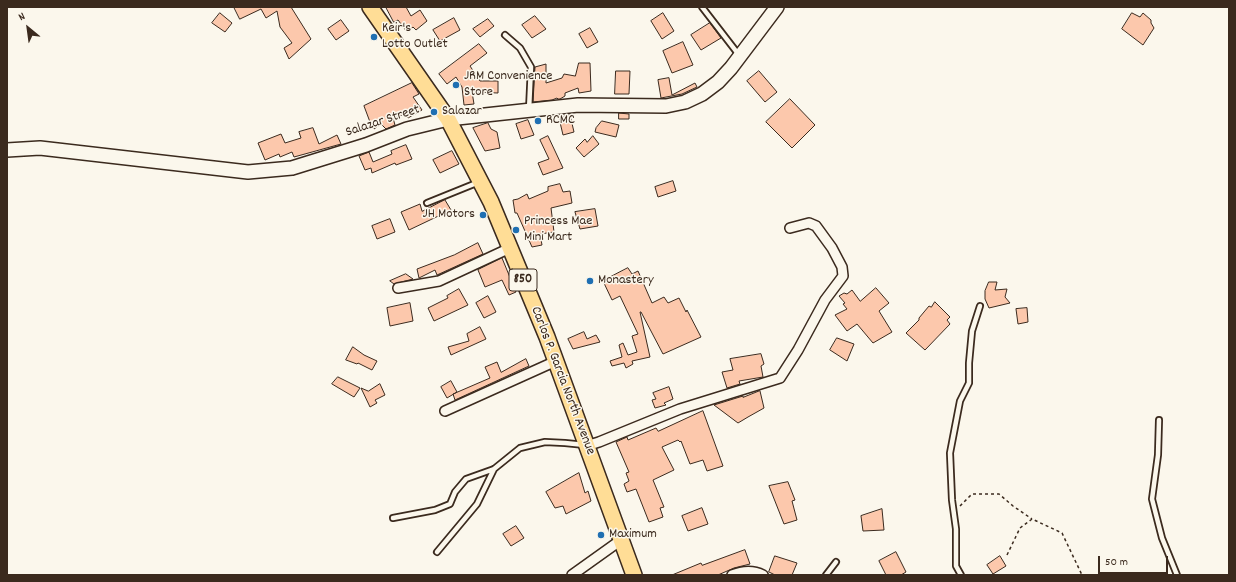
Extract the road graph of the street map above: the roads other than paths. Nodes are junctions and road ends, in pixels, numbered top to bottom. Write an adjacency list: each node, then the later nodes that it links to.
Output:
1 (370, 7): 7 (main road, Carlos P. Garcia North Avenue / 850)
2 (702, 7): 5 (lane)
3 (777, 7): 5 (street, Salazar Street)
4 (505, 35): 6 (lane)
5 (740, 56): 6 (street, Salazar Street)
6 (529, 110): 7 (street, Salazar Street)
7 (448, 119): 8 (street, Salazar Street); 9 (main road, Carlos P. Garcia North Avenue / 850)
8 (7, 150)
9 (480, 181): 10 (lane); 12 (main road, Carlos P. Garcia North Avenue / 850)
10 (427, 203)
11 (790, 228): 18 (street)
12 (510, 248): 13 (street); 15 (main road, Carlos P. Garcia North Avenue / 850)
13 (398, 288)
14 (980, 306): 29 (lane)
15 (556, 361): 16 (street); 18 (main road, Carlos P. Garcia North Avenue / 850)
16 (445, 411)
17 (1159, 420): 30 (lane)
18 (586, 446): 19 (lane); 21 (main road, Carlos P. Garcia North Avenue / 850)
19 (494, 469): 20 (lane); 22 (lane)
20 (393, 518)
21 (621, 540): 24 (street); 25 (main road, Carlos P. Garcia North Avenue / 850)
22 (437, 552)
23 (836, 562): 28 (lane)
24 (572, 575)
25 (634, 575)
26 (732, 575): 27 (street)
27 (763, 575)
28 (826, 575)
29 (961, 575)
30 (1177, 575)

